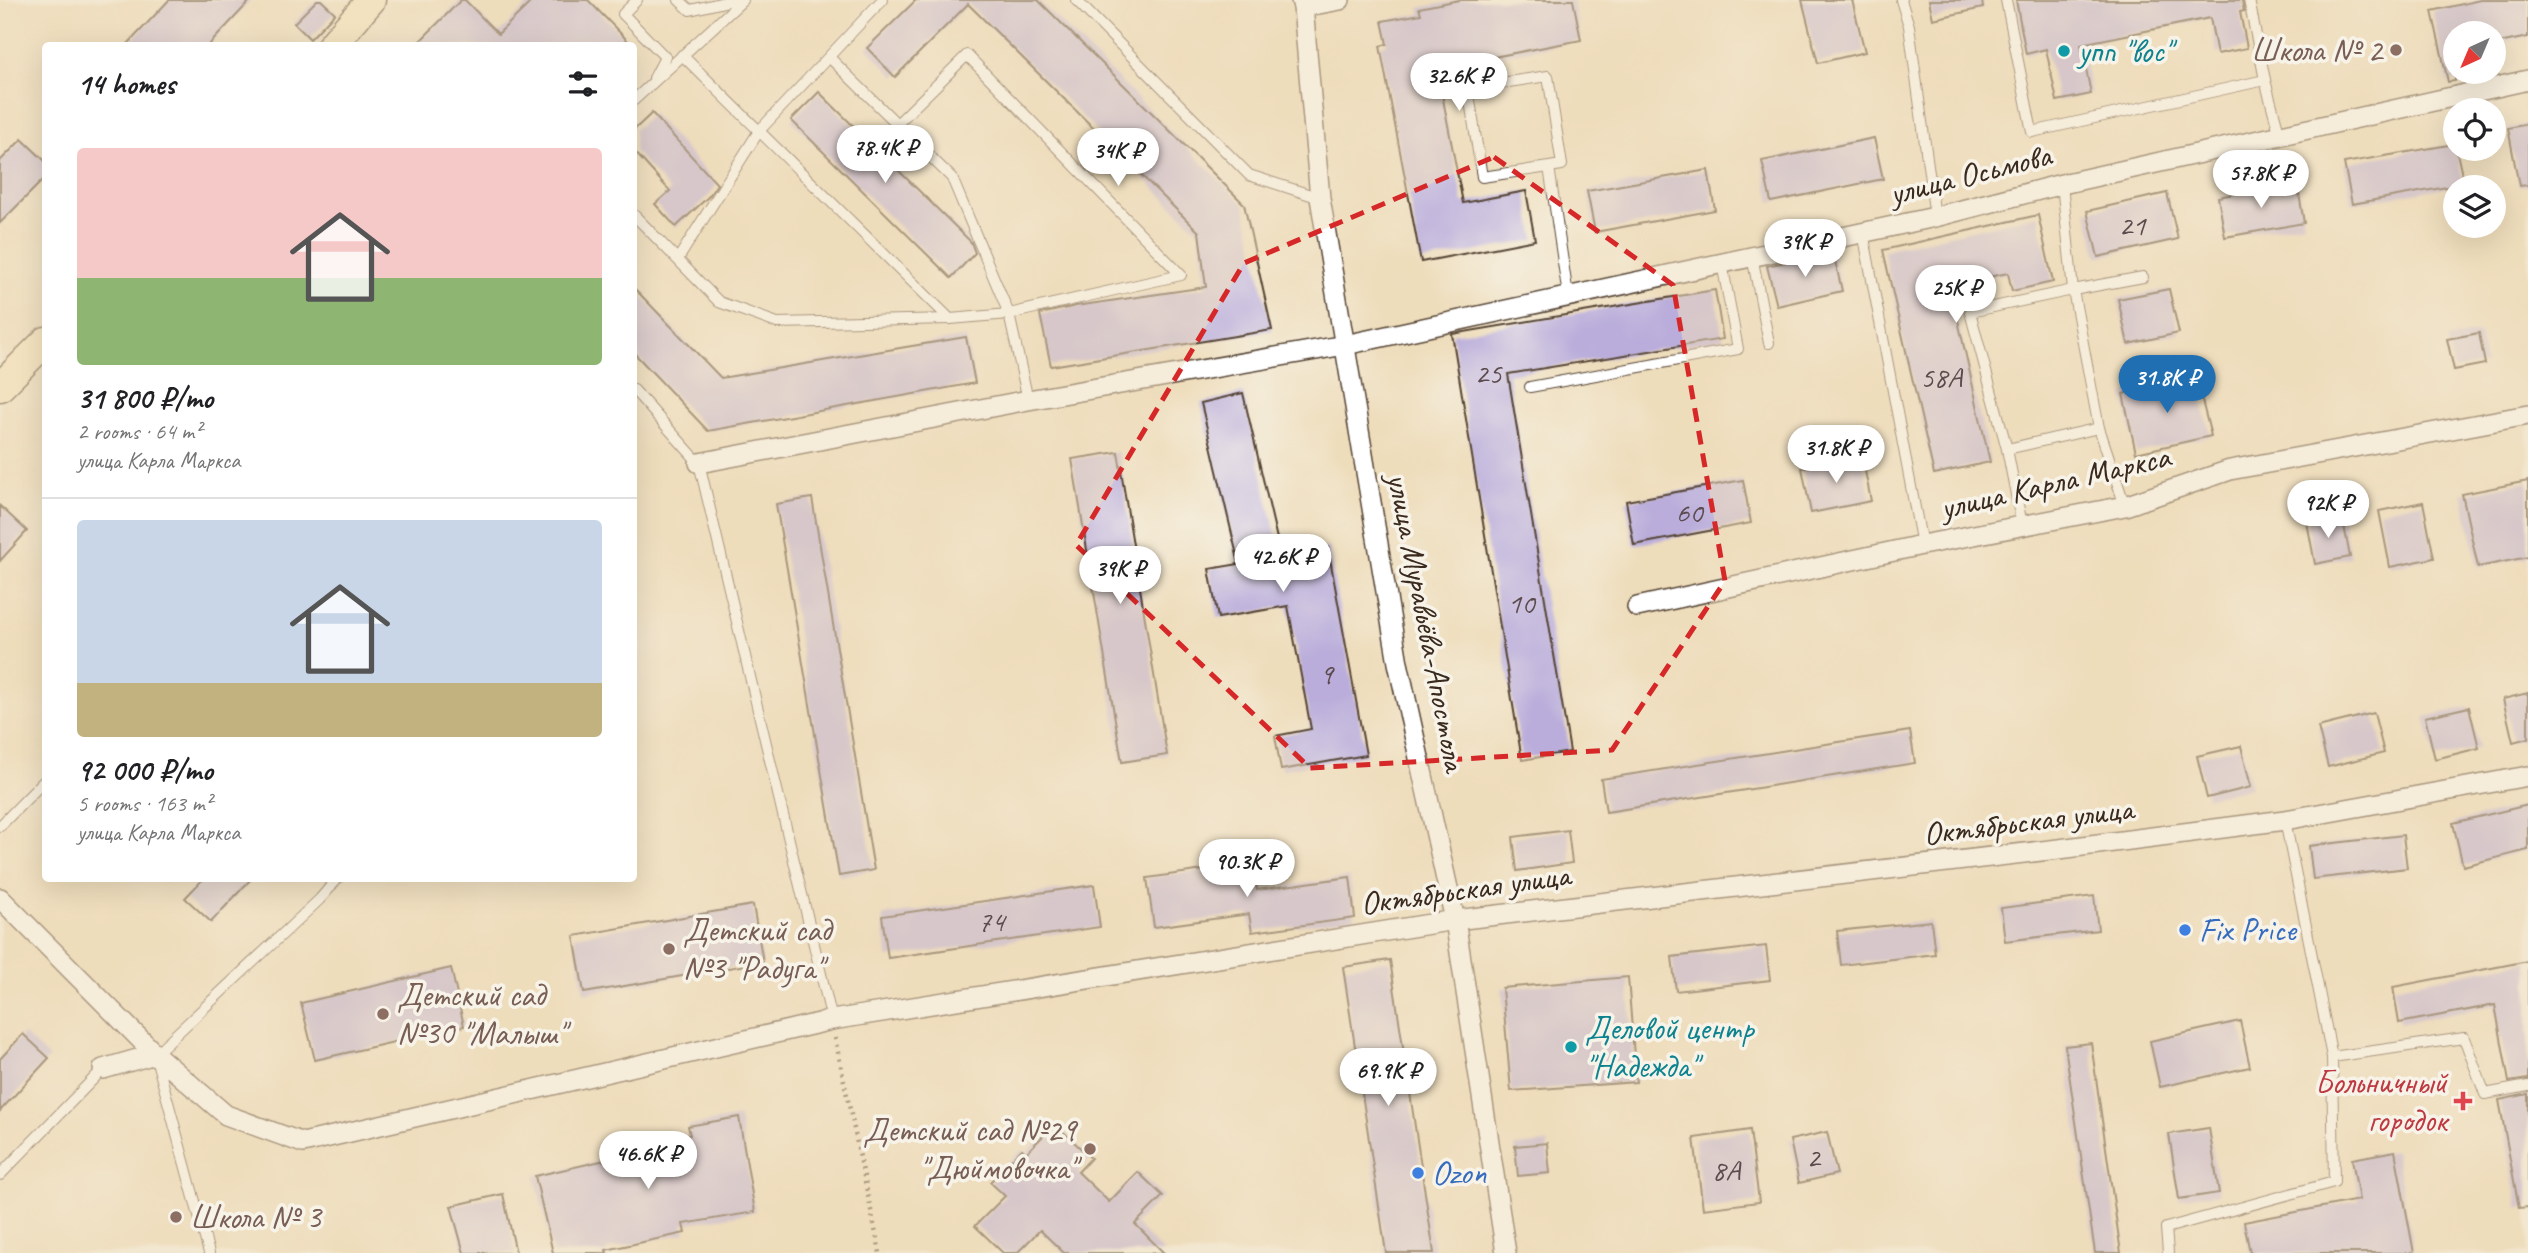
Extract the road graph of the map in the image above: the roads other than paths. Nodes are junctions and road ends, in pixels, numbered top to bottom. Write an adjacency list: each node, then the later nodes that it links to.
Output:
1 (637, 0): 18 (lane)
2 (679, 0): 3 (lane)
3 (733, 0)
4 (743, 0): 14 (lane)
5 (882, 0): 15 (lane)
6 (1076, 0): 25 (lane)
7 (1340, 0): 12 (street)
8 (1900, 0): 26 (lane)
9 (2006, 0): 16 (lane)
10 (2249, 0): 16 (lane)
11 (363, 3): 13 (main road)
12 (1302, 3): 25 (street, улица Муравьёва-Апостола)
13 (338, 42)
14 (682, 55): 18 (lane); 21 (lane)
15 (829, 57): 20 (lane); 21 (lane)
16 (2265, 80): 22 (lane)
17 (2528, 80): 22 (street, улица Осьмова)
18 (650, 84): 19 (lane)
19 (637, 97)
20 (897, 124): 35 (lane); 35 (lane)
21 (760, 131): 30 (lane); 36 (lane)
22 (2280, 136): 24 (street, улица Осьмова)
23 (1549, 167): 23 (lane); 34 (lane)
24 (2062, 184): 26 (street, улица Осьмова); 33 (lane)
25 (1320, 198): 39 (street, улица Муравьёва-Апостола)
26 (1936, 217): 28 (street, улица Осьмова)
27 (637, 218): 30 (lane)
28 (1863, 232): 29 (street, улица Осьмова); 50 (lane)
29 (1752, 256): 31 (street, улица Осьмова); 37 (lane)
30 (678, 259): 36 (lane)
31 (1723, 263): 34 (street, улица Осьмова); 41 (lane)
32 (2143, 277): 33 (lane)
33 (2073, 290): 45 (lane); 46 (lane)
34 (1568, 296): 39 (street, улица Осьмова)
35 (1009, 314): 36 (lane); 43 (lane)
36 (950, 320)
37 (1769, 343)
38 (42, 345): 40 (main road)
39 (1345, 345): 43 (street, улица Осьмова); 58 (street, улица Муравьёва-Апостола)
40 (0, 387)
41 (1530, 387)
42 (637, 393): 47 (lane)
43 (1028, 400): 47 (street, улица Осьмова)
44 (2528, 415): 48 (street, улица Карла Маркса)
45 (2099, 428): 46 (lane); 48 (lane)
46 (2007, 449): 49 (lane)
47 (699, 463): 59 (lane)
48 (2124, 506): 49 (street, улица Карла Маркса)
49 (2022, 525): 50 (street, улица Карла Маркса)
50 (1922, 545): 51 (street, улица Карла Маркса)
51 (1637, 607)
52 (2528, 776): 54 (street, Октябрьская улица)
53 (42, 783): 55 (lane)
54 (2285, 820): 58 (street, Октябрьская улица); 61 (lane)
55 (0, 826)
56 (335, 882): 60 (lane)
57 (0, 898): 60 (street, Октябрьская улица)
58 (1455, 920): 59 (street, Октябрьская улица); 66 (street, улица Муравьёва-Апостола)
59 (832, 1020): 60 (street, Октябрьская улица)
60 (155, 1054): 62 (street); 65 (lane)
61 (2332, 1057): 63 (lane); 67 (lane)
62 (103, 1069): 64 (lane)
63 (2528, 1086)
64 (0, 1175)
65 (209, 1253)
66 (1506, 1253)
67 (2168, 1253)

